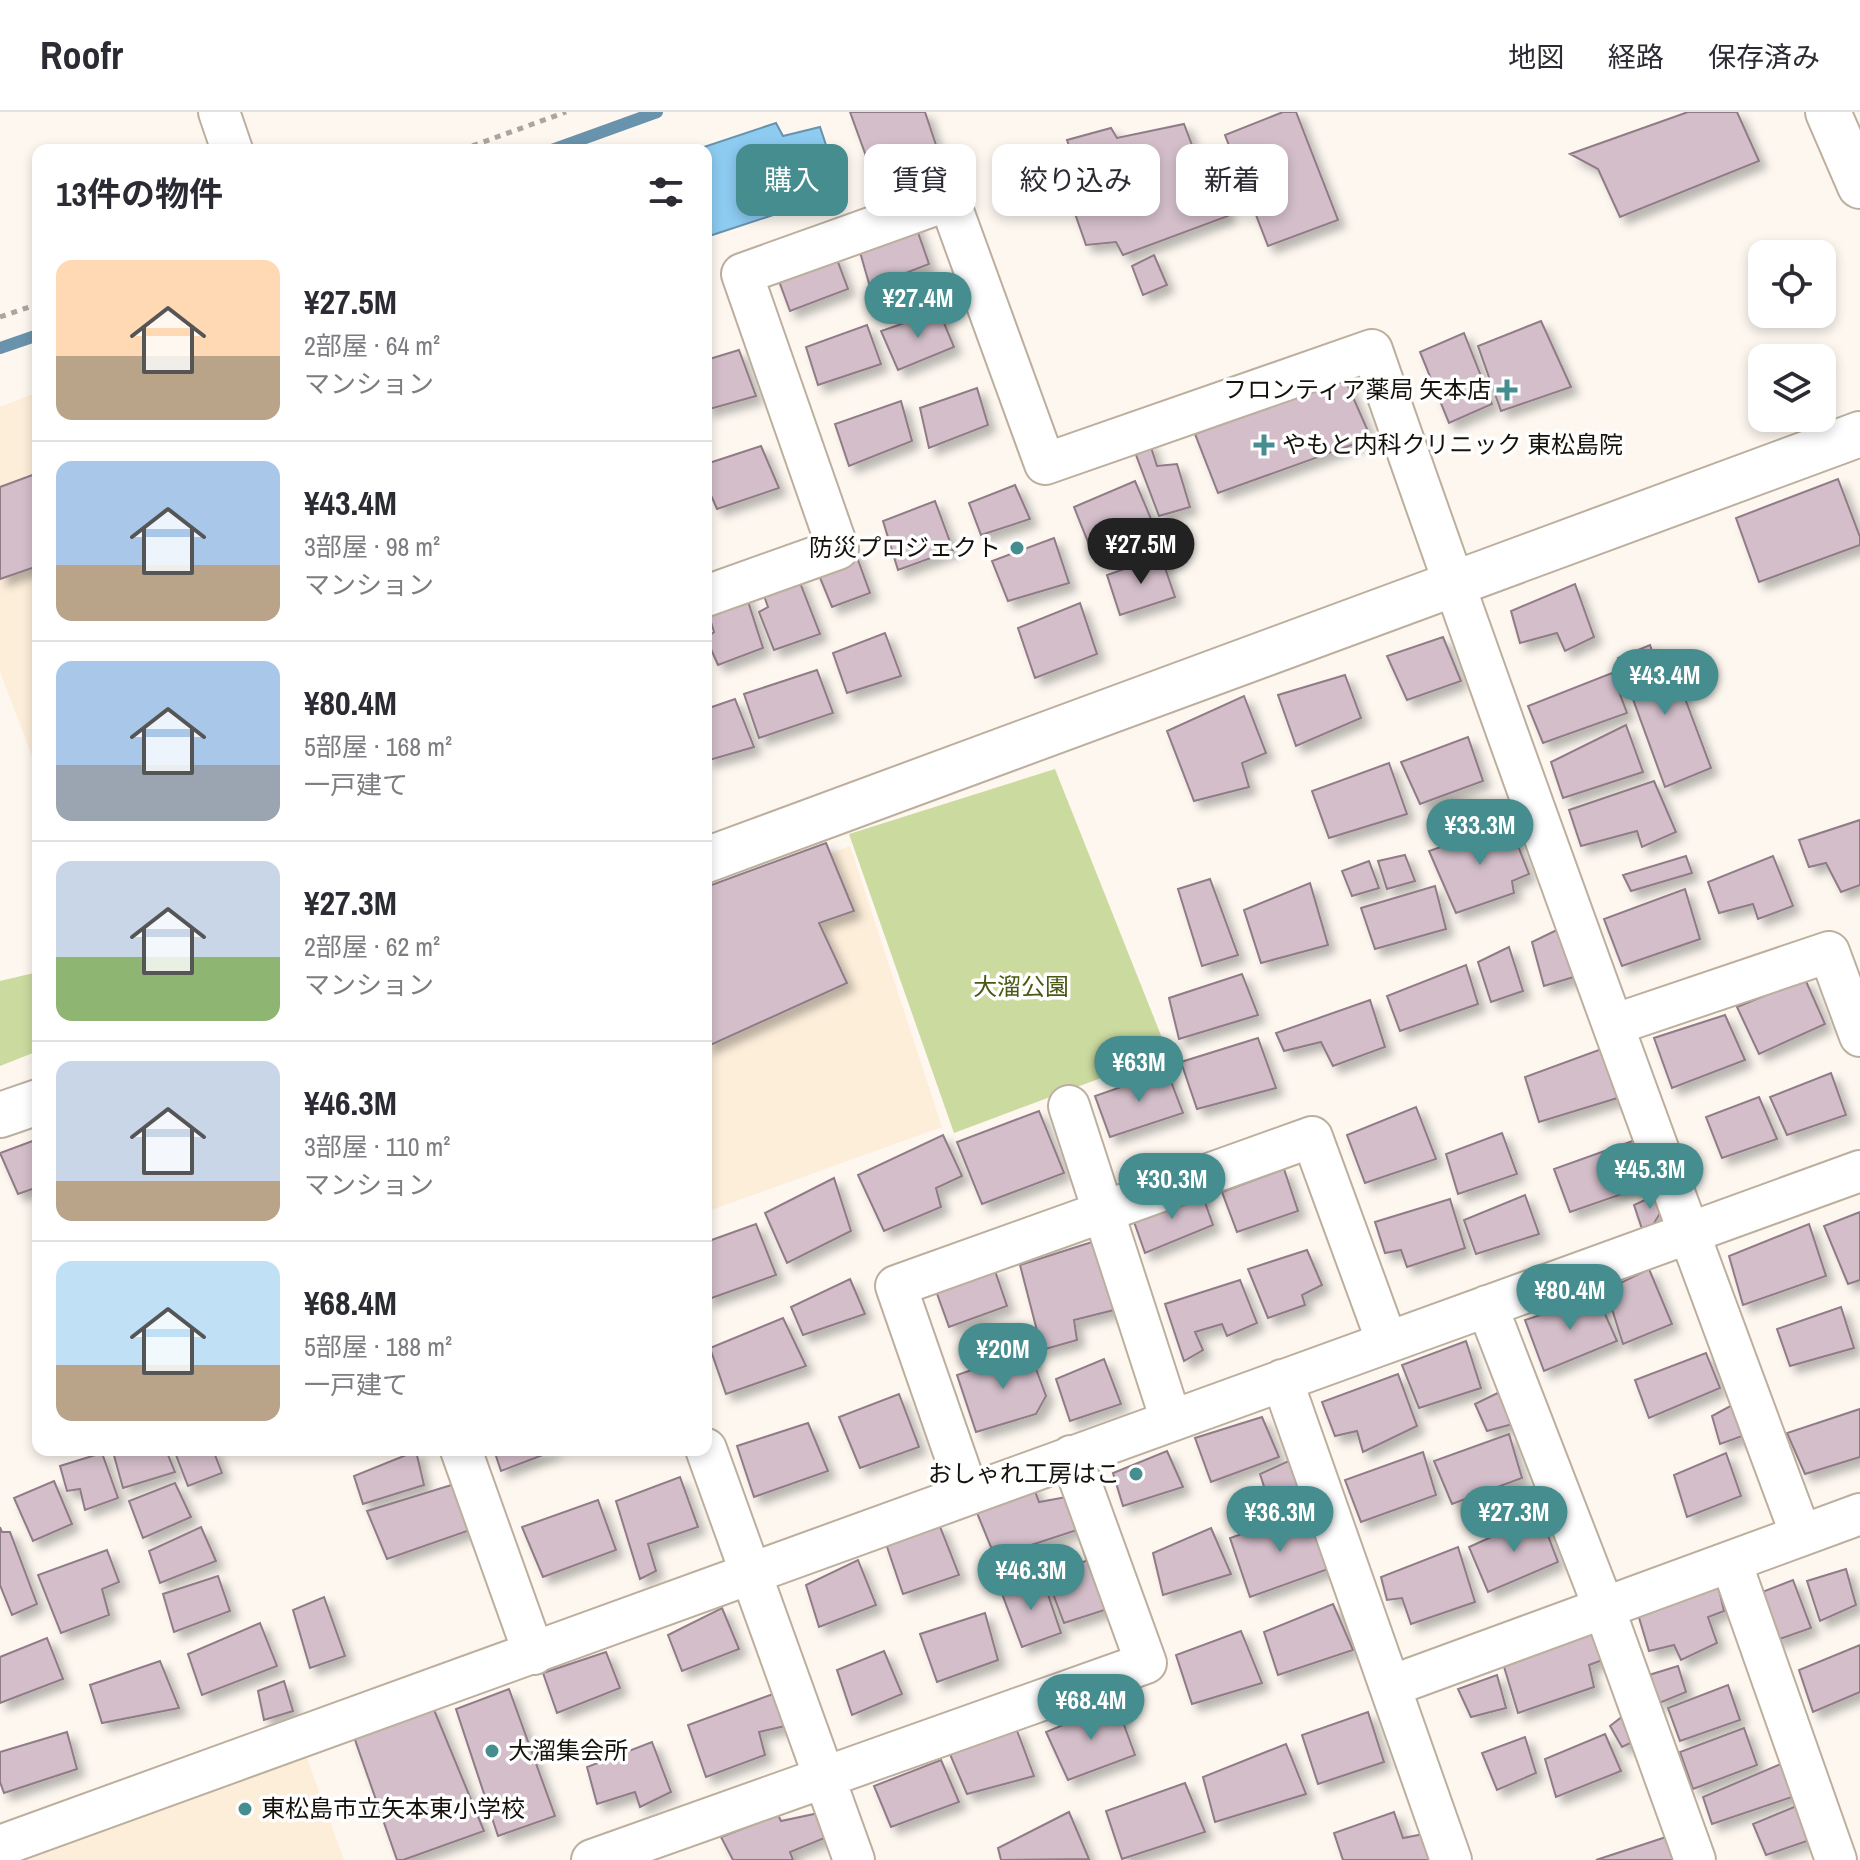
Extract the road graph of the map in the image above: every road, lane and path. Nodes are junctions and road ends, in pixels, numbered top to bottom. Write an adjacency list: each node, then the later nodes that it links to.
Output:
1 (219, 112): 4 (street)
2 (566, 112): 5 (path)
3 (1828, 112): 6 (street)
4 (230, 144)
5 (478, 144)
6 (1860, 186)
7 (32, 306): 8 (path)
8 (0, 317)
9 (1860, 434): 10 (street)
10 (1454, 585): 11 (street); 12 (street); 13 (street)
11 (712, 594)
12 (712, 858)
13 (1613, 1025): 14 (street); 20 (street)
14 (1860, 1036)
15 (32, 1104): 17 (street)
16 (1069, 1106): 19 (street)
17 (0, 1115)
18 (1860, 1171): 20 (street)
19 (1103, 1214): 22 (street); 24 (street); 28 (street)
20 (1688, 1233): 21 (street); 30 (street)
21 (1487, 1306): 22 (street); 33 (street)
22 (1387, 1342): 23 (street)
23 (1282, 1380): 24 (street); 35 (street)
24 (1171, 1420): 27 (street)
25 (463, 1456): 34 (street)
26 (709, 1456): 32 (street)
27 (1071, 1456): 28 (street); 36 (street)
28 (968, 1493): 32 (street)
29 (1860, 1514): 30 (street)
30 (1801, 1535): 31 (street)
31 (1731, 1562): 33 (street); 42 (street)
32 (752, 1572): 34 (street); 36 (street)
33 (1604, 1608): 35 (street); 41 (street)
34 (534, 1654): 37 (street)
35 (1391, 1686): 40 (street)
36 (825, 1779): 38 (street); 39 (street)
37 (0, 1846)
38 (592, 1860)
39 (854, 1860)
40 (1451, 1860)
41 (1695, 1860)
42 (1836, 1860)

